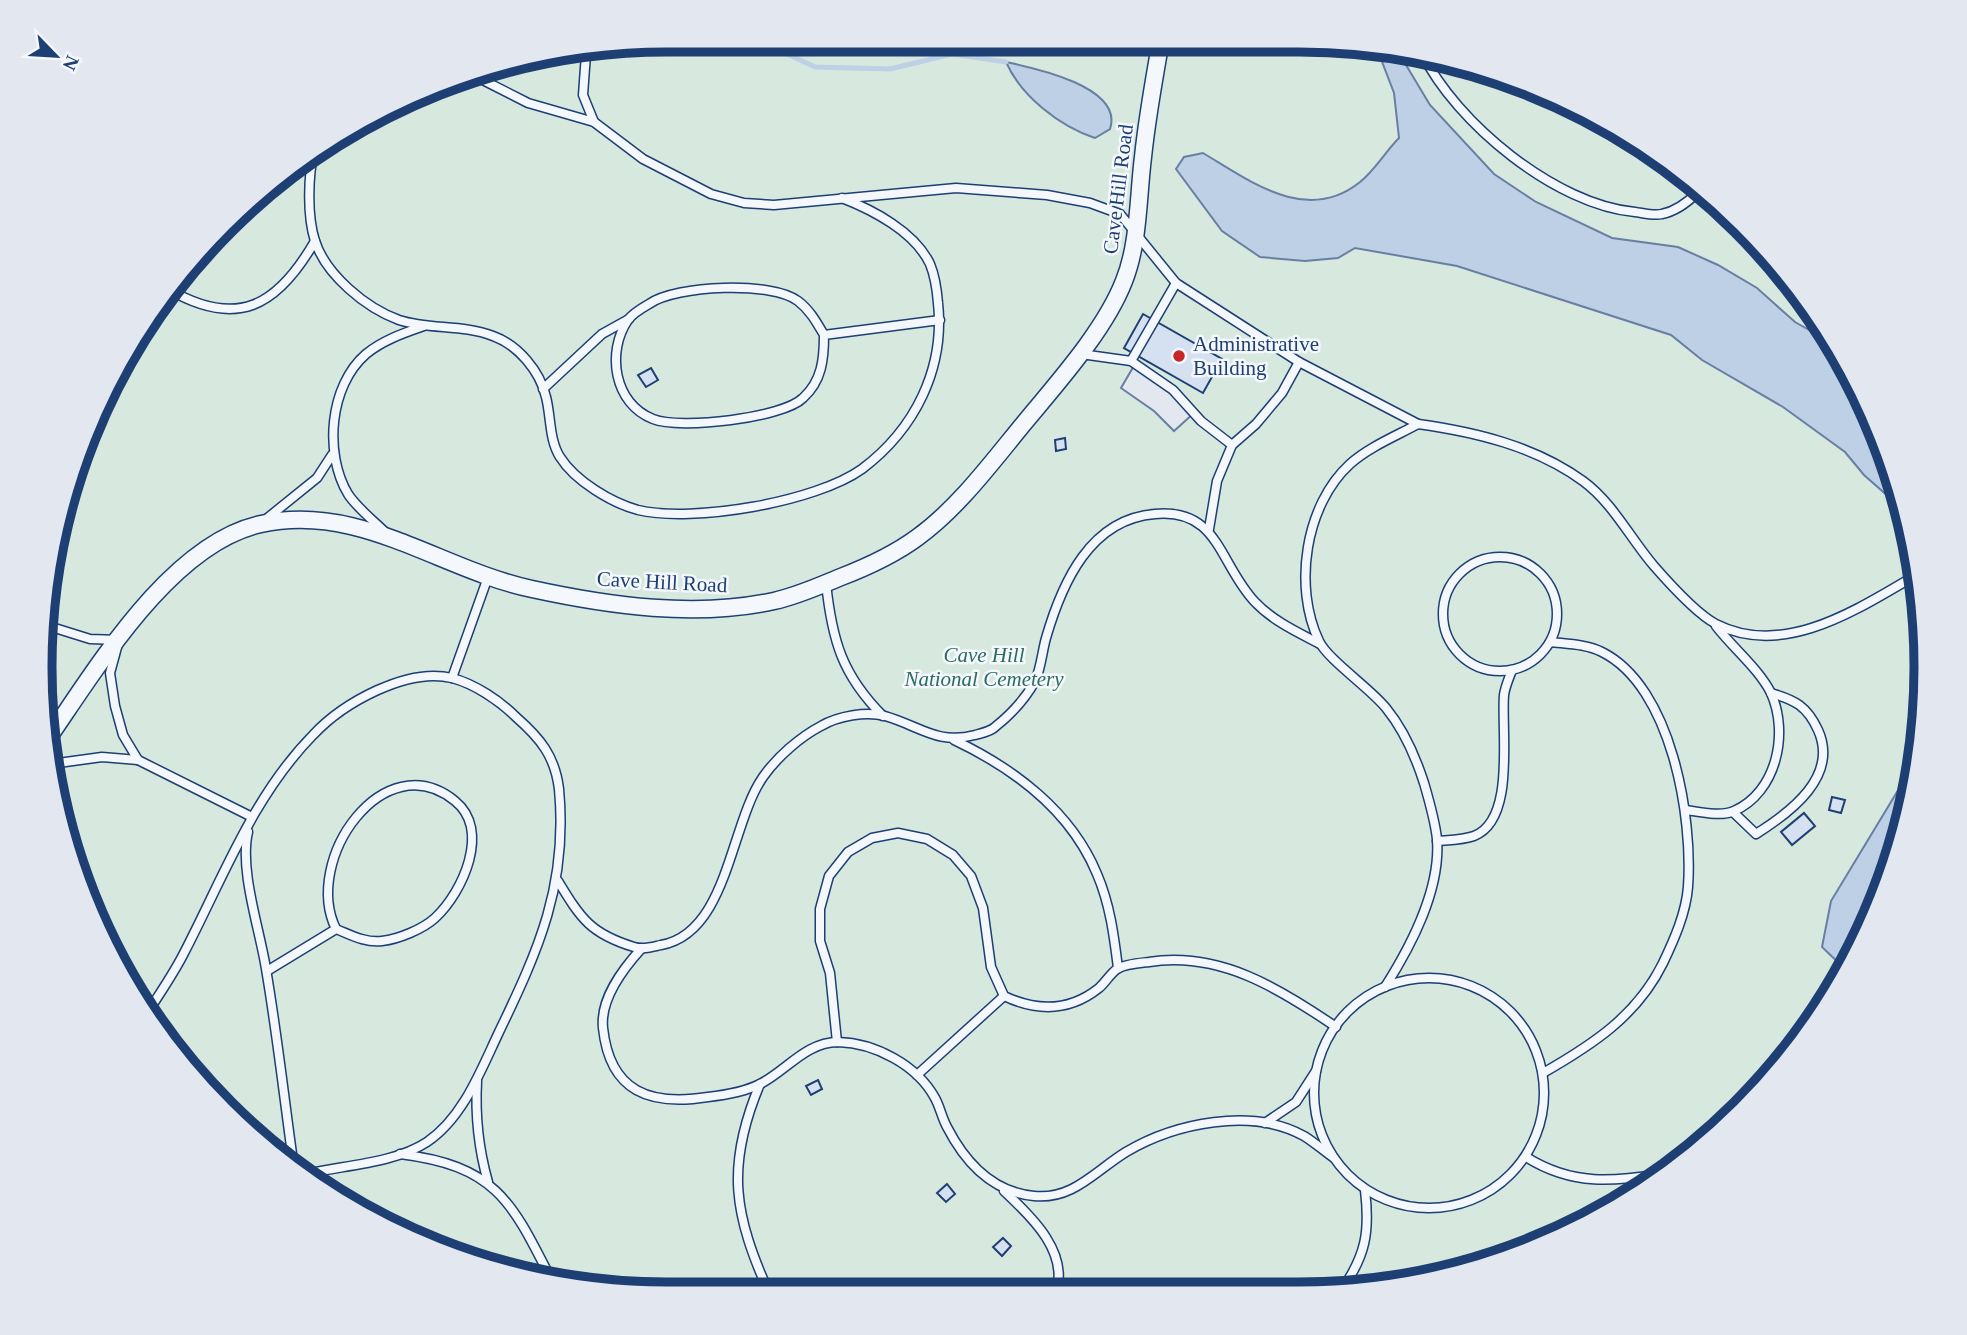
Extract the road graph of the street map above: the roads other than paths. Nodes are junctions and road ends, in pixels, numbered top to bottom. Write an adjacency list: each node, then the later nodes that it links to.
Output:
1 (1159, 52): 9 (street, Cave Hill Road)
2 (586, 58): 5 (lane)
3 (1429, 66): 7 (lane)
4 (484, 81): 5 (lane)
5 (594, 122): 8 (lane)
6 (313, 165): 10 (lane)
7 (1694, 196)
8 (842, 198): 9 (lane); 14 (lane)
9 (1134, 229): 11 (lane); 17 (street, Cave Hill Road)
10 (315, 241): 12 (lane); 15 (lane)
11 (1176, 284): 18 (lane); 19 (lane)
12 (179, 295)
13 (629, 319): 16 (lane); 16 (lane); 20 (lane)
14 (940, 320): 16 (lane); 20 (lane)
15 (424, 326): 20 (lane); 23 (lane)
16 (824, 335)
17 (1079, 354): 18 (lane); 29 (street, Cave Hill Road)
18 (1131, 361): 22 (lane)
19 (1298, 362): 21 (lane); 22 (lane)
20 (543, 389)
21 (1418, 424): 30 (lane); 34 (lane)
22 (1233, 445): 25 (lane)
23 (332, 455): 24 (lane); 26 (lane)
24 (260, 524): 26 (street, Cave Hill Road); 32 (street, Cave Hill Road)
25 (1209, 529): 34 (lane); 40 (lane)
26 (389, 536): 27 (street, Cave Hill Road)
27 (488, 577): 29 (street, Cave Hill Road); 36 (lane)
28 (1908, 579): 30 (lane)
29 (826, 583): 38 (lane)
30 (1714, 623): 37 (lane)
31 (54, 628): 32 (lane)
32 (119, 639): 39 (street, Cave Hill Road); 41 (lane)
33 (1550, 642): 35 (lane); 35 (lane); 43 (lane)
34 (1320, 643): 46 (lane)
35 (1512, 670): 46 (lane)
36 (452, 678): 45 (lane); 47 (lane)
37 (1770, 693): 44 (lane); 44 (lane)
38 (883, 716): 40 (lane); 49 (lane)
39 (56, 727)
40 (954, 740): 50 (lane)
41 (138, 760): 42 (lane); 45 (lane)
42 (60, 763)
43 (1686, 810): 44 (lane); 58 (lane)
44 (1733, 812)
45 (252, 817): 51 (lane); 54 (lane)
46 (1437, 841): 52 (lane)
47 (558, 881): 49 (lane); 60 (lane)
48 (337, 929): 48 (lane); 51 (lane)
49 (641, 949): 61 (lane)
50 (1118, 968): 53 (lane); 55 (lane)
51 (267, 971): 63 (lane)
52 (1385, 987): 55 (lane); 58 (lane)
53 (1004, 996): 56 (lane); 59 (lane)
54 (153, 1004)
55 (1336, 1027): 57 (lane)
56 (837, 1042): 59 (lane); 61 (lane)
57 (1317, 1070): 62 (lane); 66 (lane)
58 (1543, 1073): 65 (lane)
59 (917, 1075): 70 (lane)
60 (478, 1079): 64 (lane); 69 (lane)
61 (760, 1084): 74 (lane)
62 (1265, 1123): 66 (lane); 70 (lane)
63 (292, 1154)
64 (400, 1154): 67 (lane); 69 (lane)
65 (1526, 1157): 68 (lane); 71 (lane)
66 (1334, 1158): 71 (lane)
67 (316, 1172)
68 (1647, 1175)
69 (488, 1182): 72 (lane)
70 (1001, 1188): 75 (lane)
71 (1366, 1190): 73 (lane)
72 (546, 1271)
73 (1347, 1280)
74 (764, 1282)
75 (1056, 1282)

